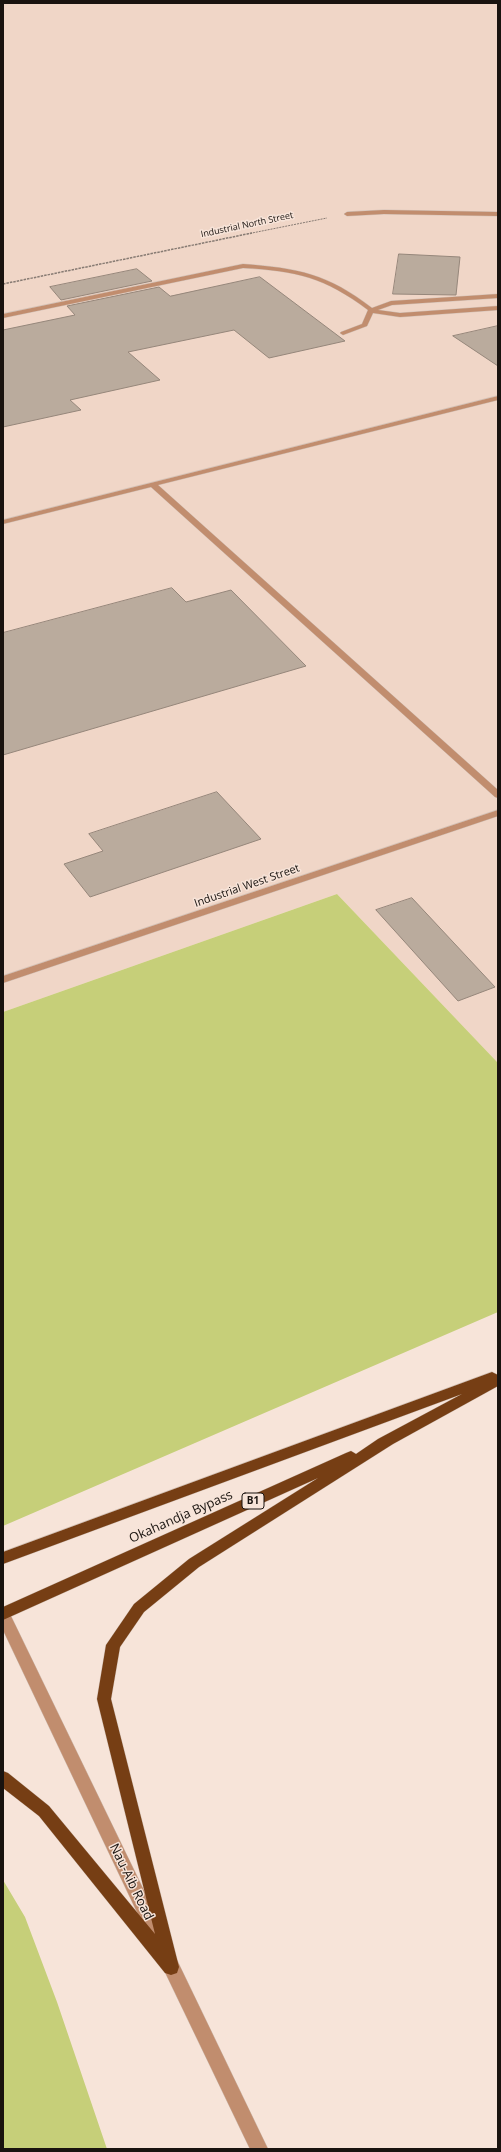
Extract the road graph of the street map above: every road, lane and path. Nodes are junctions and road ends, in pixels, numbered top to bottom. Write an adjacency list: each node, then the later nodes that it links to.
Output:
1 (347, 214): 2 (street); 3 (path, Industrial North Street)
2 (498, 214)
3 (3, 284)
4 (498, 296): 6 (street)
5 (498, 308): 6 (street)
6 (371, 310): 7 (street); 8 (street)
7 (3, 316)
8 (343, 333)
9 (498, 398): 10 (street)
10 (153, 485): 11 (street); 12 (street)
11 (3, 522)
12 (498, 795)
13 (498, 813): 14 (street, Industrial West Street)
14 (3, 980)
15 (498, 1374): 18 (highway, Okahandja Bypass)
16 (498, 1380): 17 (highway, Okahandja Bypass / B1)
17 (388, 1441): 19 (highway, Okahandja Bypass / B1); 21 (highway)
18 (3, 1558)
19 (3, 1614): 21 (street, Nau-Aib Road)
20 (3, 1778): 21 (highway)
21 (172, 1967): 22 (street, Nau-Aib Road)
22 (259, 2149)

